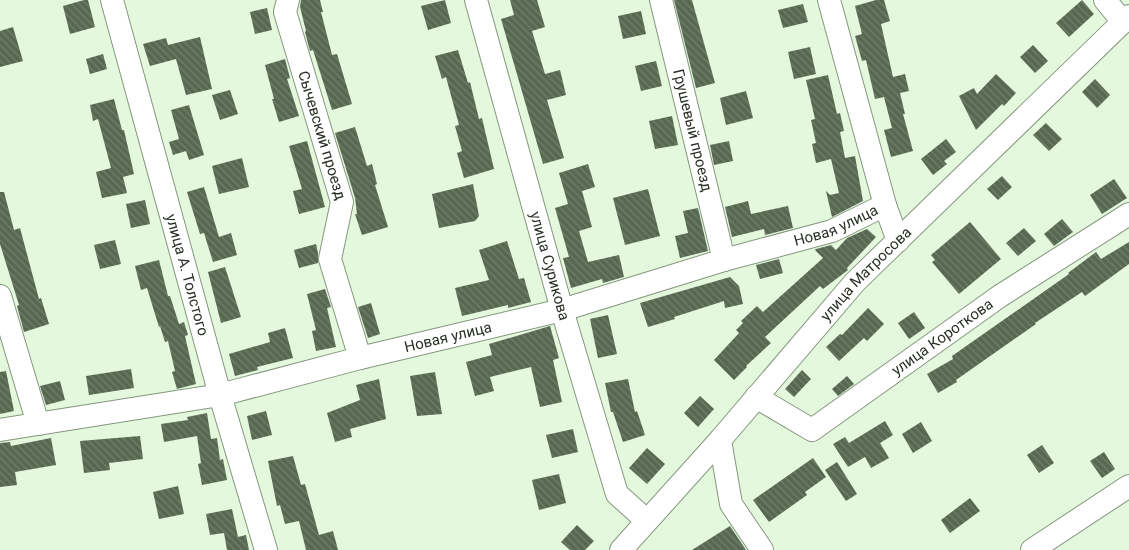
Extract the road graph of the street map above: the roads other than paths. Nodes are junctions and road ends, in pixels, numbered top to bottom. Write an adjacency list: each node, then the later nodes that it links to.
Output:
1 (112, 0): 15 (street, улица А. Толстого)
2 (288, 0): 14 (street, Сычевский проезд)
3 (476, 0): 13 (street, улица Сурикова)
4 (661, 0): 11 (street, Грушевый проезд)
5 (829, 0): 8 (street)
6 (1105, 0): 7 (street)
7 (1126, 19): 10 (street, улица Матросова)
8 (886, 205): 10 (street); 11 (street, Новая улица)
9 (1129, 214): 16 (street, улица Короткова)
10 (898, 241): 16 (street, улица Матросова)
11 (724, 260): 13 (street, Новая улица)
12 (0, 296): 17 (street)
13 (562, 310): 14 (street, Новая улица); 21 (street, улица Сурикова)
14 (360, 358): 15 (street, Новая улица)
15 (220, 395): 17 (street, Новая улица); 22 (street, улица А. Толстого)
16 (756, 397): 19 (street, улица Матросова)
17 (38, 424): 18 (street, Новая улица)
18 (0, 430)
19 (720, 440): 21 (street, улица Матросова); 24 (street)
20 (1128, 489): 25 (street)
21 (646, 520): 23 (street, улица Матросова)
22 (266, 550)
23 (621, 550)
24 (762, 550)
25 (1032, 550)

